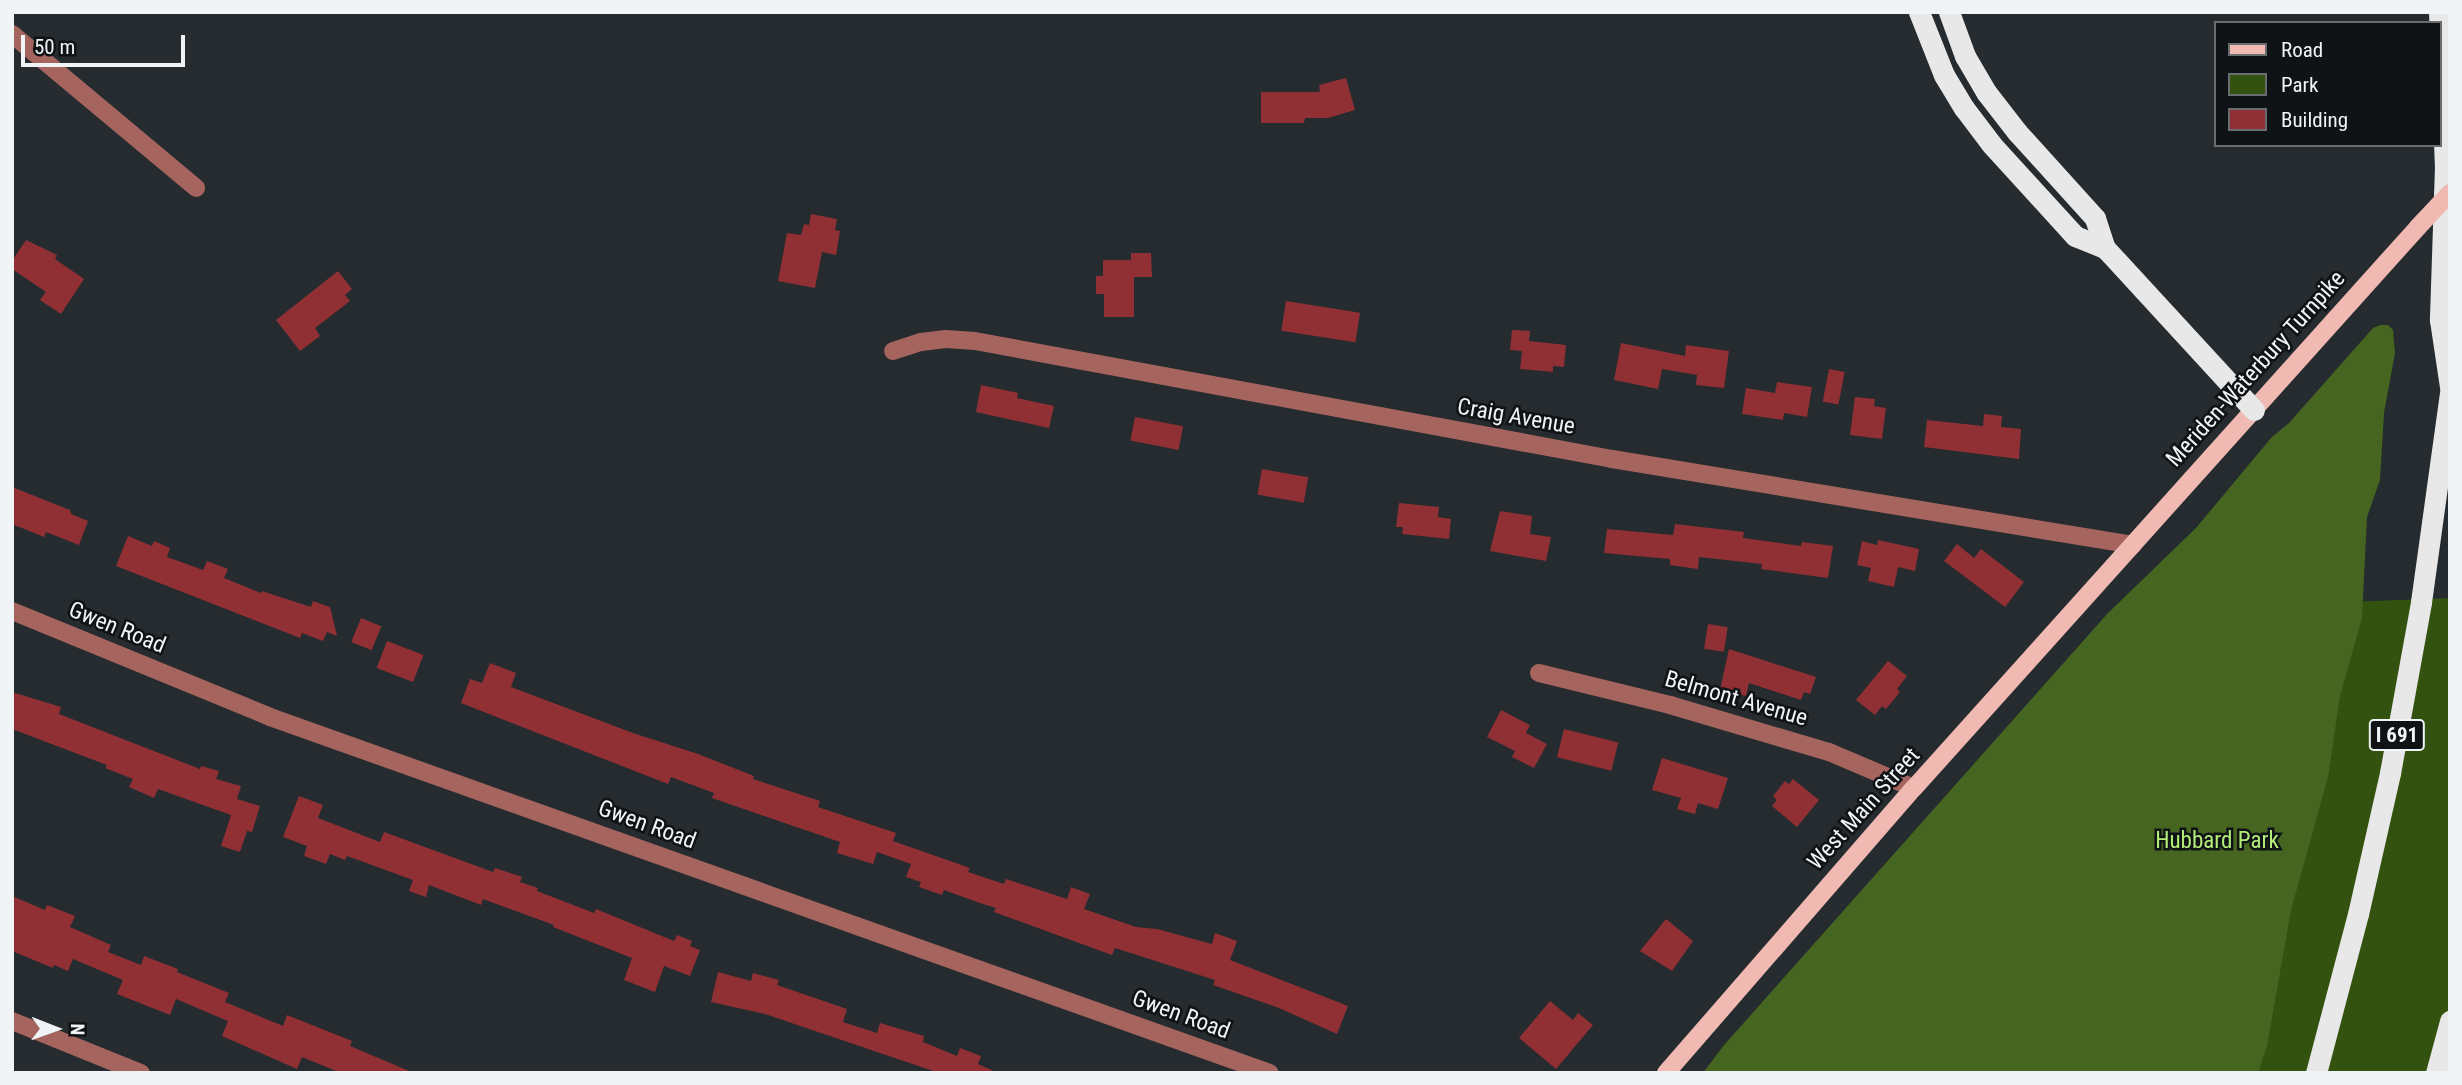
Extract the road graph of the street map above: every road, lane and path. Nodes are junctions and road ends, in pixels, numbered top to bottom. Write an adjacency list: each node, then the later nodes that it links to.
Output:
1 (1919, 12): 7 (highway)
2 (1949, 12): 7 (highway)
3 (12, 34): 5 (street)
4 (2441, 63): 9 (highway)
5 (196, 188)
6 (2450, 193): 11 (main road, Meriden-Waterbury Turnpike, bridge)
7 (2105, 248): 11 (highway)
8 (893, 351): 12 (street, Craig Avenue)
9 (2450, 387)
10 (2450, 392): 22 (highway, I 691)
11 (2254, 410): 12 (main road, Meriden-Waterbury Turnpike)
12 (2133, 545): 13 (main road, Meriden-Waterbury Turnpike)
13 (2101, 580): 16 (main road, West Main Street)
14 (12, 611): 20 (street, Gwen Road)
15 (1539, 673): 16 (street, Belmont Avenue)
16 (1914, 788): 21 (main road, West Main Street)
17 (12, 1021): 19 (street)
18 (2450, 1021): 23 (highway)
19 (141, 1073)
20 (1270, 1073)
21 (1666, 1073)
22 (2316, 1073)
23 (2436, 1073)

